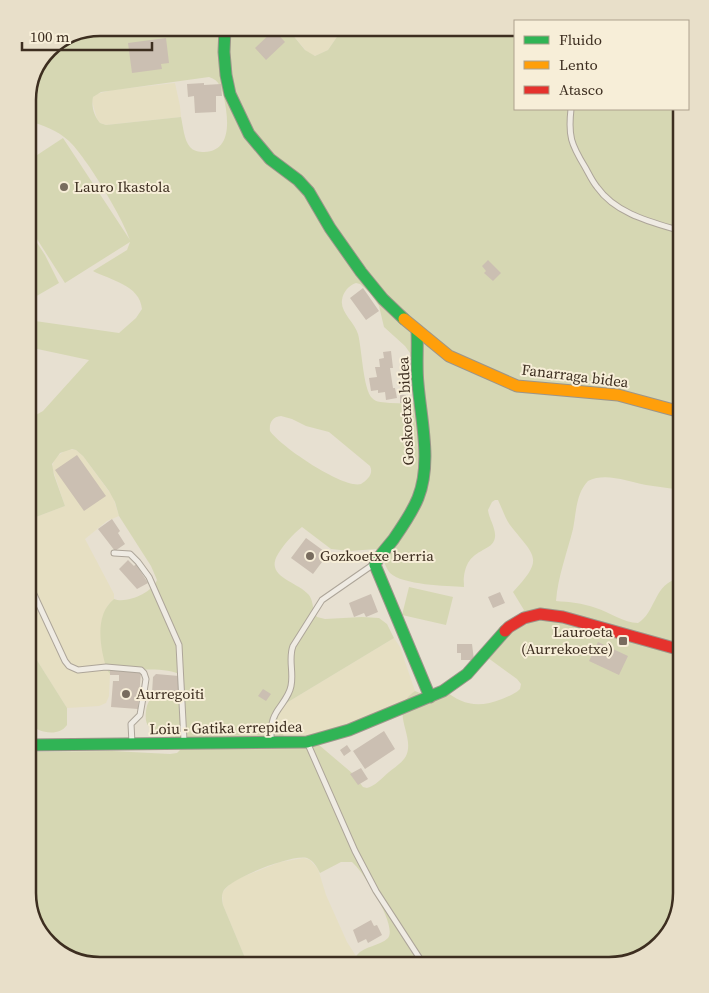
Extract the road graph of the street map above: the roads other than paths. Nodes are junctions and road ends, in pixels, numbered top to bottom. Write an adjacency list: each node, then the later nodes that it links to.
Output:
1 (225, 36): 4 (street, Fanarraga bidea)
2 (571, 110): 3 (lane)
3 (673, 228)
4 (416, 331): 5 (street, Fanarraga bidea); 7 (street, Goskoetxe bidea)
5 (673, 410)
6 (114, 553): 14 (lane)
7 (375, 566): 10 (street); 12 (lane, Goskoetxe bidea)
8 (36, 599): 13 (lane)
9 (673, 648): 10 (street, Loiu - Gatika errepidea)
10 (430, 697): 11 (street, Loiu - Gatika errepidea)
11 (307, 742): 12 (street, Loiu - Gatika errepidea); 16 (lane)
12 (272, 743): 14 (street, Loiu - Gatika errepidea)
13 (132, 744): 14 (street, Loiu - Gatika errepidea); 15 (street, Loiu - Gatika errepidea)
14 (184, 744)
15 (36, 745)
16 (418, 957)

